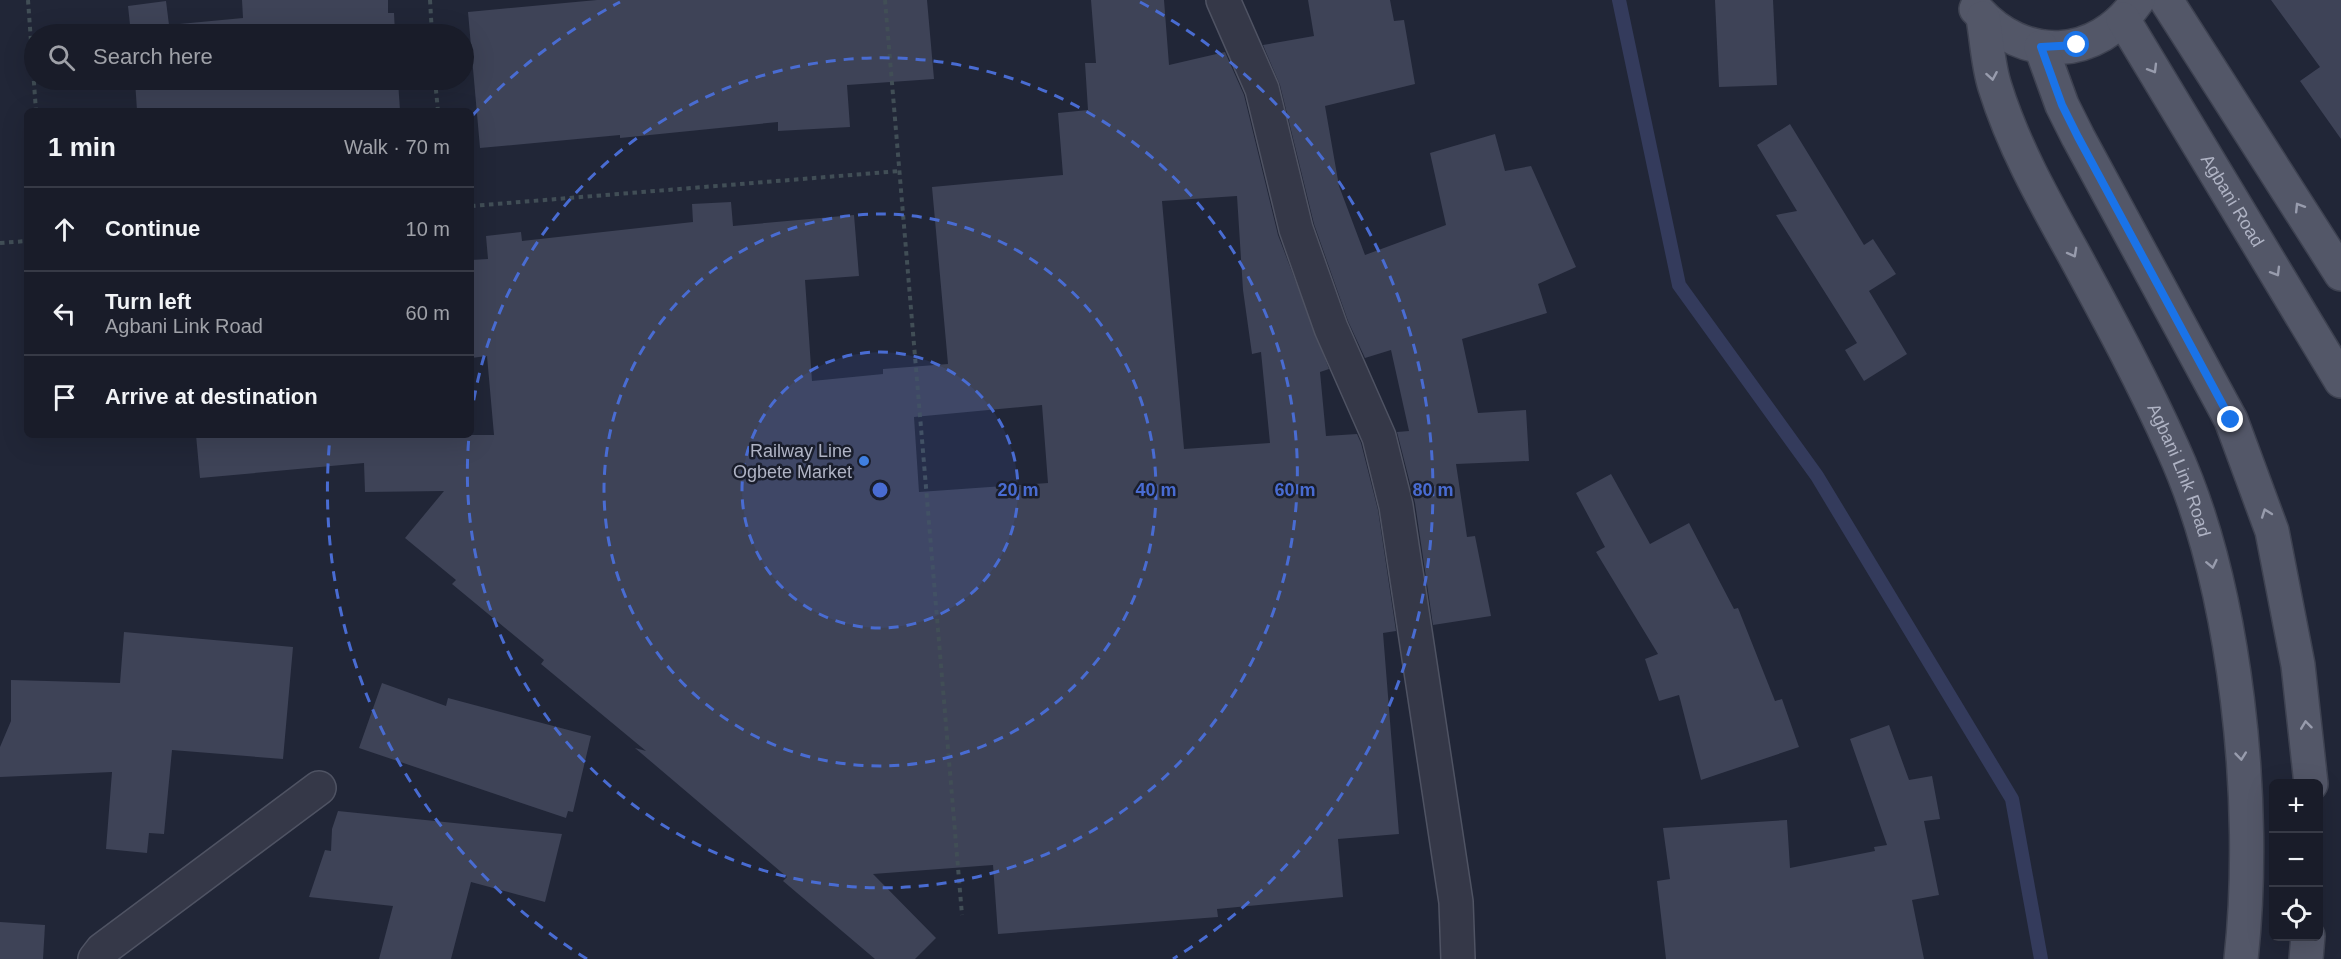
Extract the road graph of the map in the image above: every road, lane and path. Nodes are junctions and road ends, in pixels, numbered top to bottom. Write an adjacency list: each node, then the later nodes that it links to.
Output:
1 (28, 0): 8 (path)
2 (430, 0): 9 (path)
3 (885, 0): 15 (path)
4 (1223, 0): 26 (street)
5 (2166, 0): 19 (main road, one-way to 5)
6 (1976, 9): 10 (main road); 27 (main road, Agbani Link Road, one-way to 27)
7 (2130, 10): 10 (main road); 20 (main road, Agbani Road, one-way to 20)
8 (30, 24)
9 (431, 24)
10 (2041, 47): 21 (main road, one-way to 10)
11 (34, 90): 13 (path)
12 (436, 90): 14 (path)
13 (36, 108)
14 (438, 108)
15 (900, 171): 16 (path); 23 (path)
16 (474, 206)
17 (24, 241): 18 (path)
18 (0, 243)
19 (2341, 274)
20 (2341, 381)
21 (2311, 779)
22 (319, 788): 25 (street)
23 (962, 915)
24 (2308, 941): 28 (main road)
25 (95, 959)
26 (1458, 959)
27 (2241, 959)
28 (2306, 959)

